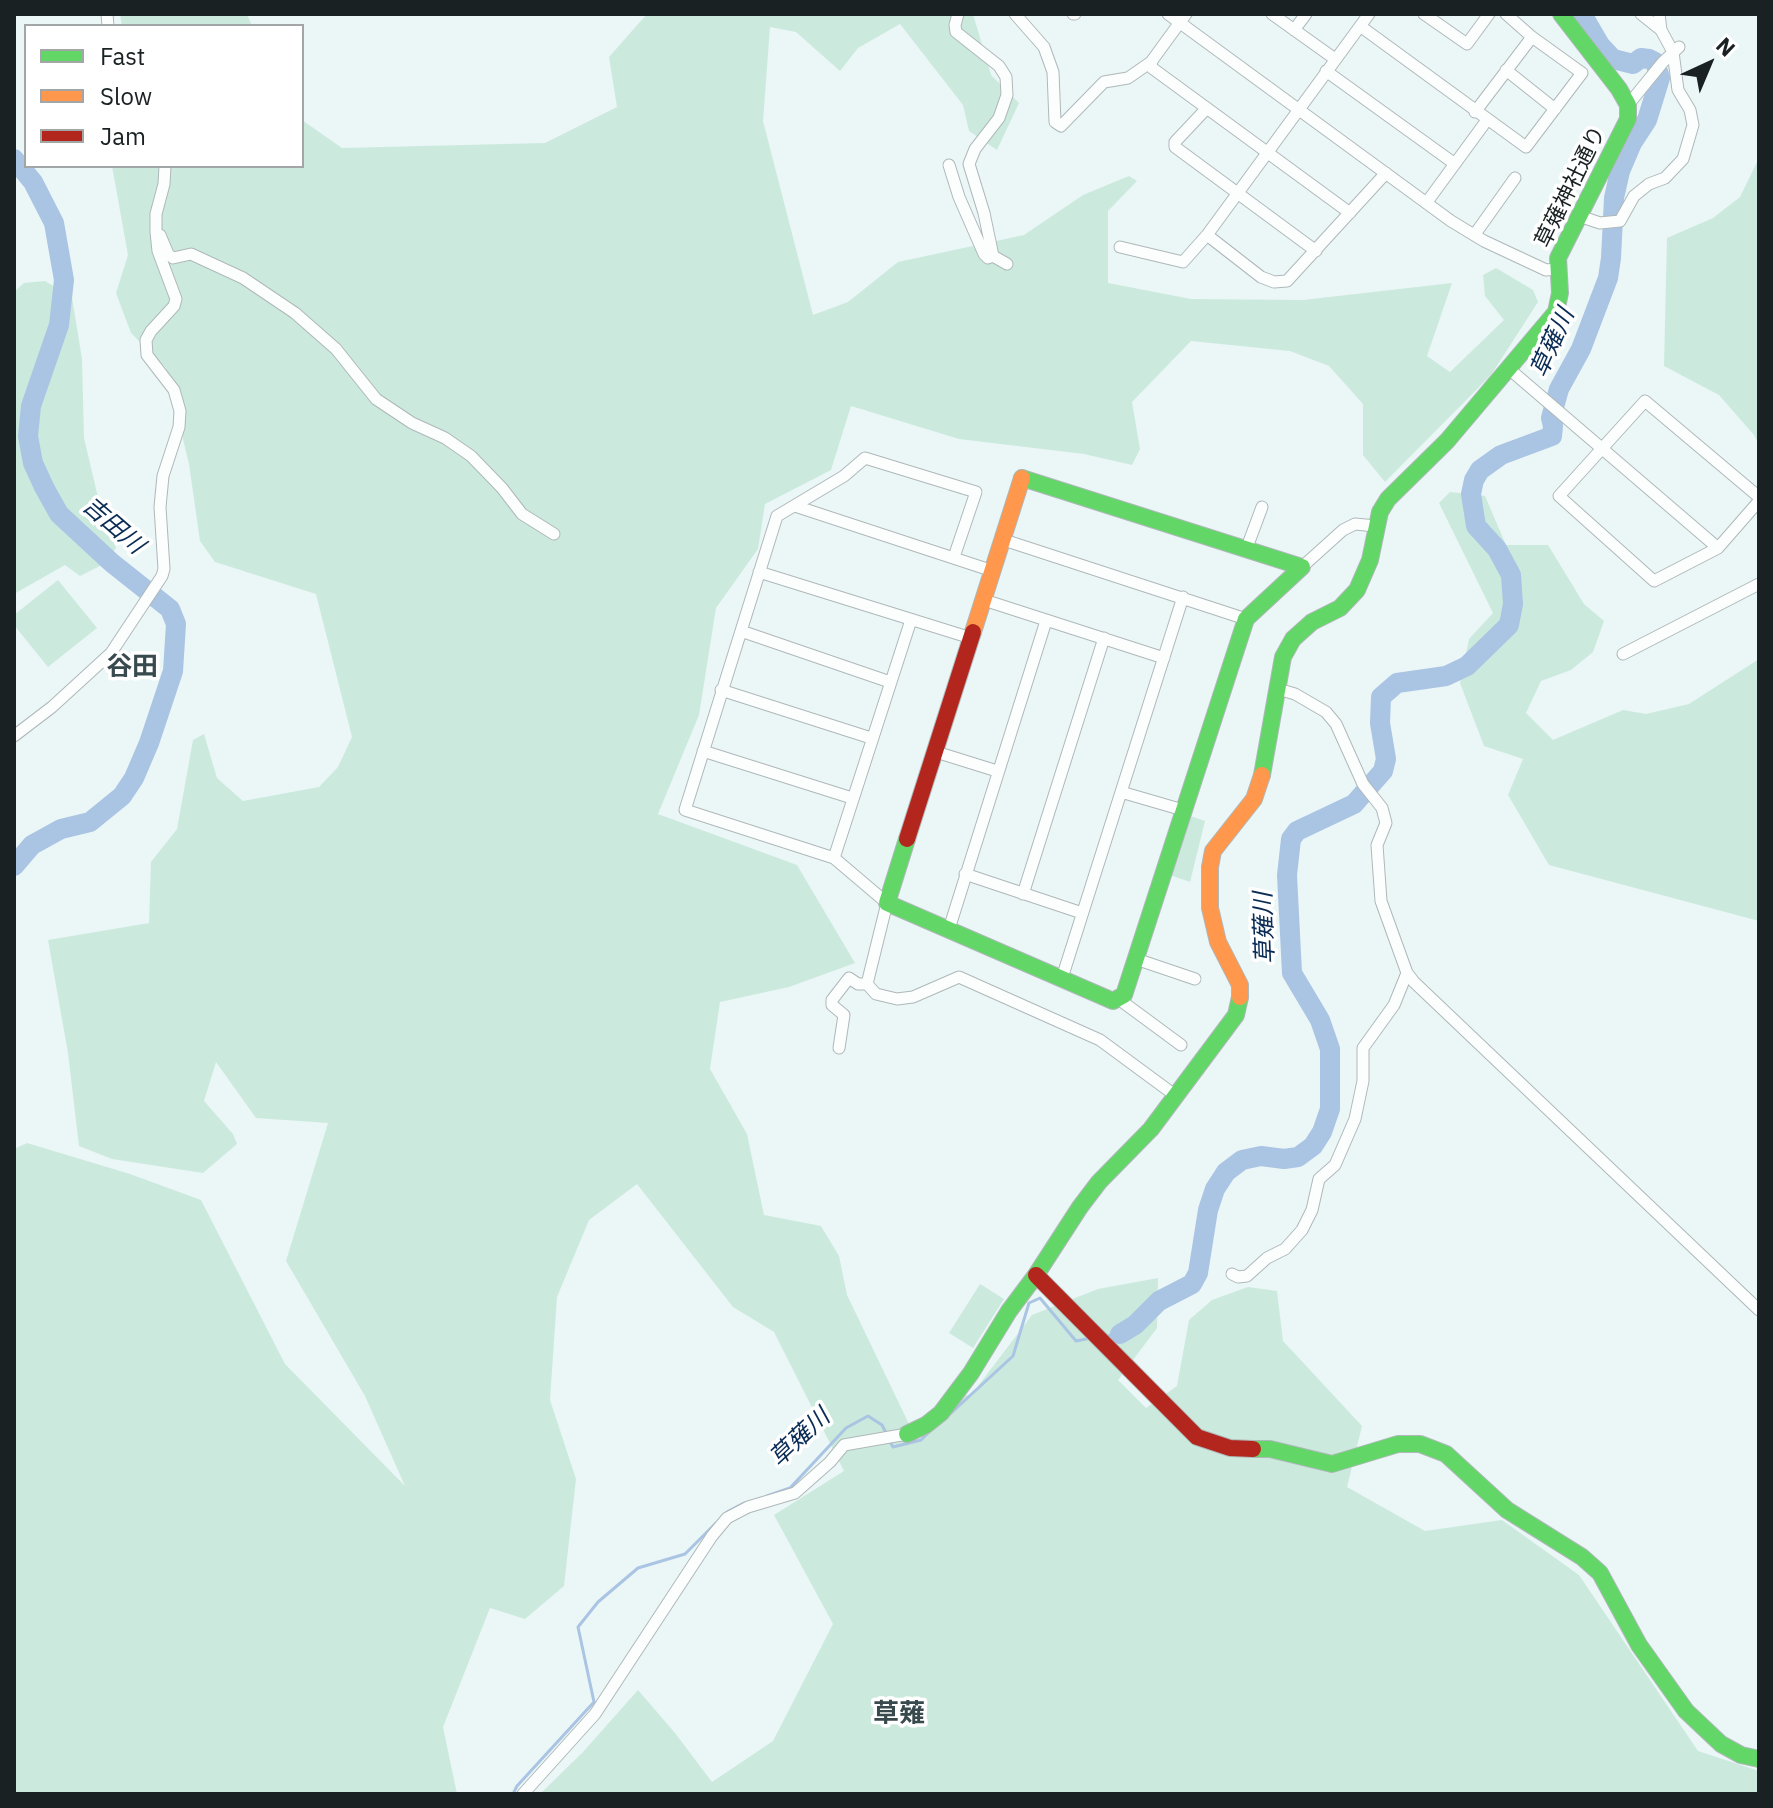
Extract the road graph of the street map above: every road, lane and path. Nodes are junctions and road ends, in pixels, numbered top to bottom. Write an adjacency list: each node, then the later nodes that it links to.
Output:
1 (958, 14): 44 (street)
2 (1015, 14): 20 (street)
3 (1168, 14): 13 (street)
4 (1272, 14): 15 (street)
5 (1306, 14): 15 (street)
6 (1369, 14): 14 (street)
7 (1424, 14): 8 (street)
8 (1489, 14)
9 (1506, 14): 17 (street)
10 (1561, 14): 23 (street, 草薙神社通り)
11 (1641, 14): 16 (street)
12 (1659, 14): 16 (street)
13 (1183, 18): 20 (street); 25 (street)
14 (1360, 26): 19 (street); 27 (street)
15 (1294, 30): 19 (street)
16 (1661, 30): 18 (street)
17 (1532, 37): 21 (street); 26 (street)
18 (1676, 49): 23 (street); 38 (street)
19 (1335, 59): 22 (street)
20 (1151, 62): 24 (street)
21 (1506, 70): 26 (street); 27 (street)
22 (1326, 71): 25 (street); 30 (street)
23 (1628, 105): 38 (street, 草薙神社通り)
24 (1207, 108): 29 (street); 35 (street)
25 (1299, 109): 29 (street); 33 (street)
26 (1555, 109): 28 (street)
27 (1475, 112): 28 (street)
28 (1487, 120): 30 (street)
29 (1267, 151): 35 (street); 37 (street)
30 (1455, 164): 36 (street)
31 (949, 165): 44 (street)
32 (165, 168): 39 (street)
33 (1386, 173): 36 (street); 37 (street)
34 (1515, 178): 40 (street)
35 (1235, 193): 41 (street); 43 (street)
36 (1427, 202): 40 (street)
37 (1350, 213): 43 (street)
38 (1579, 216): 46 (street, 草薙神社通り)
39 (156, 232): 53 (street); 75 (street)
40 (1475, 234): 46 (street)
41 (1207, 235): 42 (street); 43 (street)
42 (1120, 247)
43 (1316, 251)
44 (993, 256): 45 (street)
45 (1007, 264)
46 (1557, 269): 47 (street, 草薙神社通り)
47 (1508, 368): 48 (street); 52 (street, 草薙神社通り)
48 (1601, 448): 49 (street); 55 (street); 55 (street)
49 (1759, 499): 55 (street)
50 (795, 506): 57 (street); 57 (street); 60 (street)
51 (1262, 507): 56 (street)
52 (1376, 526): 58 (street); 73 (street, 草薙神社通り)
53 (554, 534)
54 (1004, 540): 56 (street); 59 (street); 62 (street)
55 (1718, 548)
56 (1246, 550): 58 (street)
57 (954, 557): 59 (street)
58 (1302, 567): 64 (street)
59 (993, 571): 63 (street)
60 (759, 572): 65 (street); 67 (street)
61 (1759, 584): 70 (street)
62 (1183, 597): 64 (street); 71 (street)
63 (984, 600): 66 (street); 68 (street)
64 (1246, 619): 82 (street)
65 (911, 620): 68 (street); 72 (street)
66 (1046, 621): 69 (street); 79 (street)
67 (741, 631): 72 (street); 74 (street)
68 (971, 638): 78 (street)
69 (1104, 638): 71 (street); 85 (street)
70 (1623, 654)
71 (1164, 658): 80 (street)
72 (890, 682): 76 (street)
73 (1278, 689): 90 (street); 97 (street, 草薙神社通り)
74 (721, 690): 76 (street); 77 (street)
75 (14, 736)
76 (871, 738): 81 (street)
77 (703, 751): 81 (street); 83 (street)
78 (936, 752): 79 (street); 86 (street)
79 (997, 771): 84 (street)
80 (1121, 792): 82 (street); 87 (street)
81 (852, 798): 83 (street)
82 (1183, 810): 89 (street)
83 (834, 858): 86 (street)
84 (965, 874): 85 (street); 88 (street)
85 (1023, 894): 87 (street)
86 (887, 903): 88 (street); 93 (street)
87 (1082, 913): 91 (street)
88 (949, 929): 91 (street)
89 (1136, 959): 92 (street); 94 (street)
90 (1407, 973): 98 (street); 100 (street)
91 (1062, 978): 94 (street)
92 (1195, 979)
93 (867, 984): 96 (street); 97 (street)
94 (1120, 1000): 95 (street)
95 (1181, 1045)
96 (839, 1048)
97 (1176, 1096): 99 (street)
98 (1232, 1274)
99 (1036, 1275): 101 (street); 102 (street)
100 (1759, 1310)
101 (907, 1434): 103 (street)
102 (1759, 1759)
103 (523, 1794)

